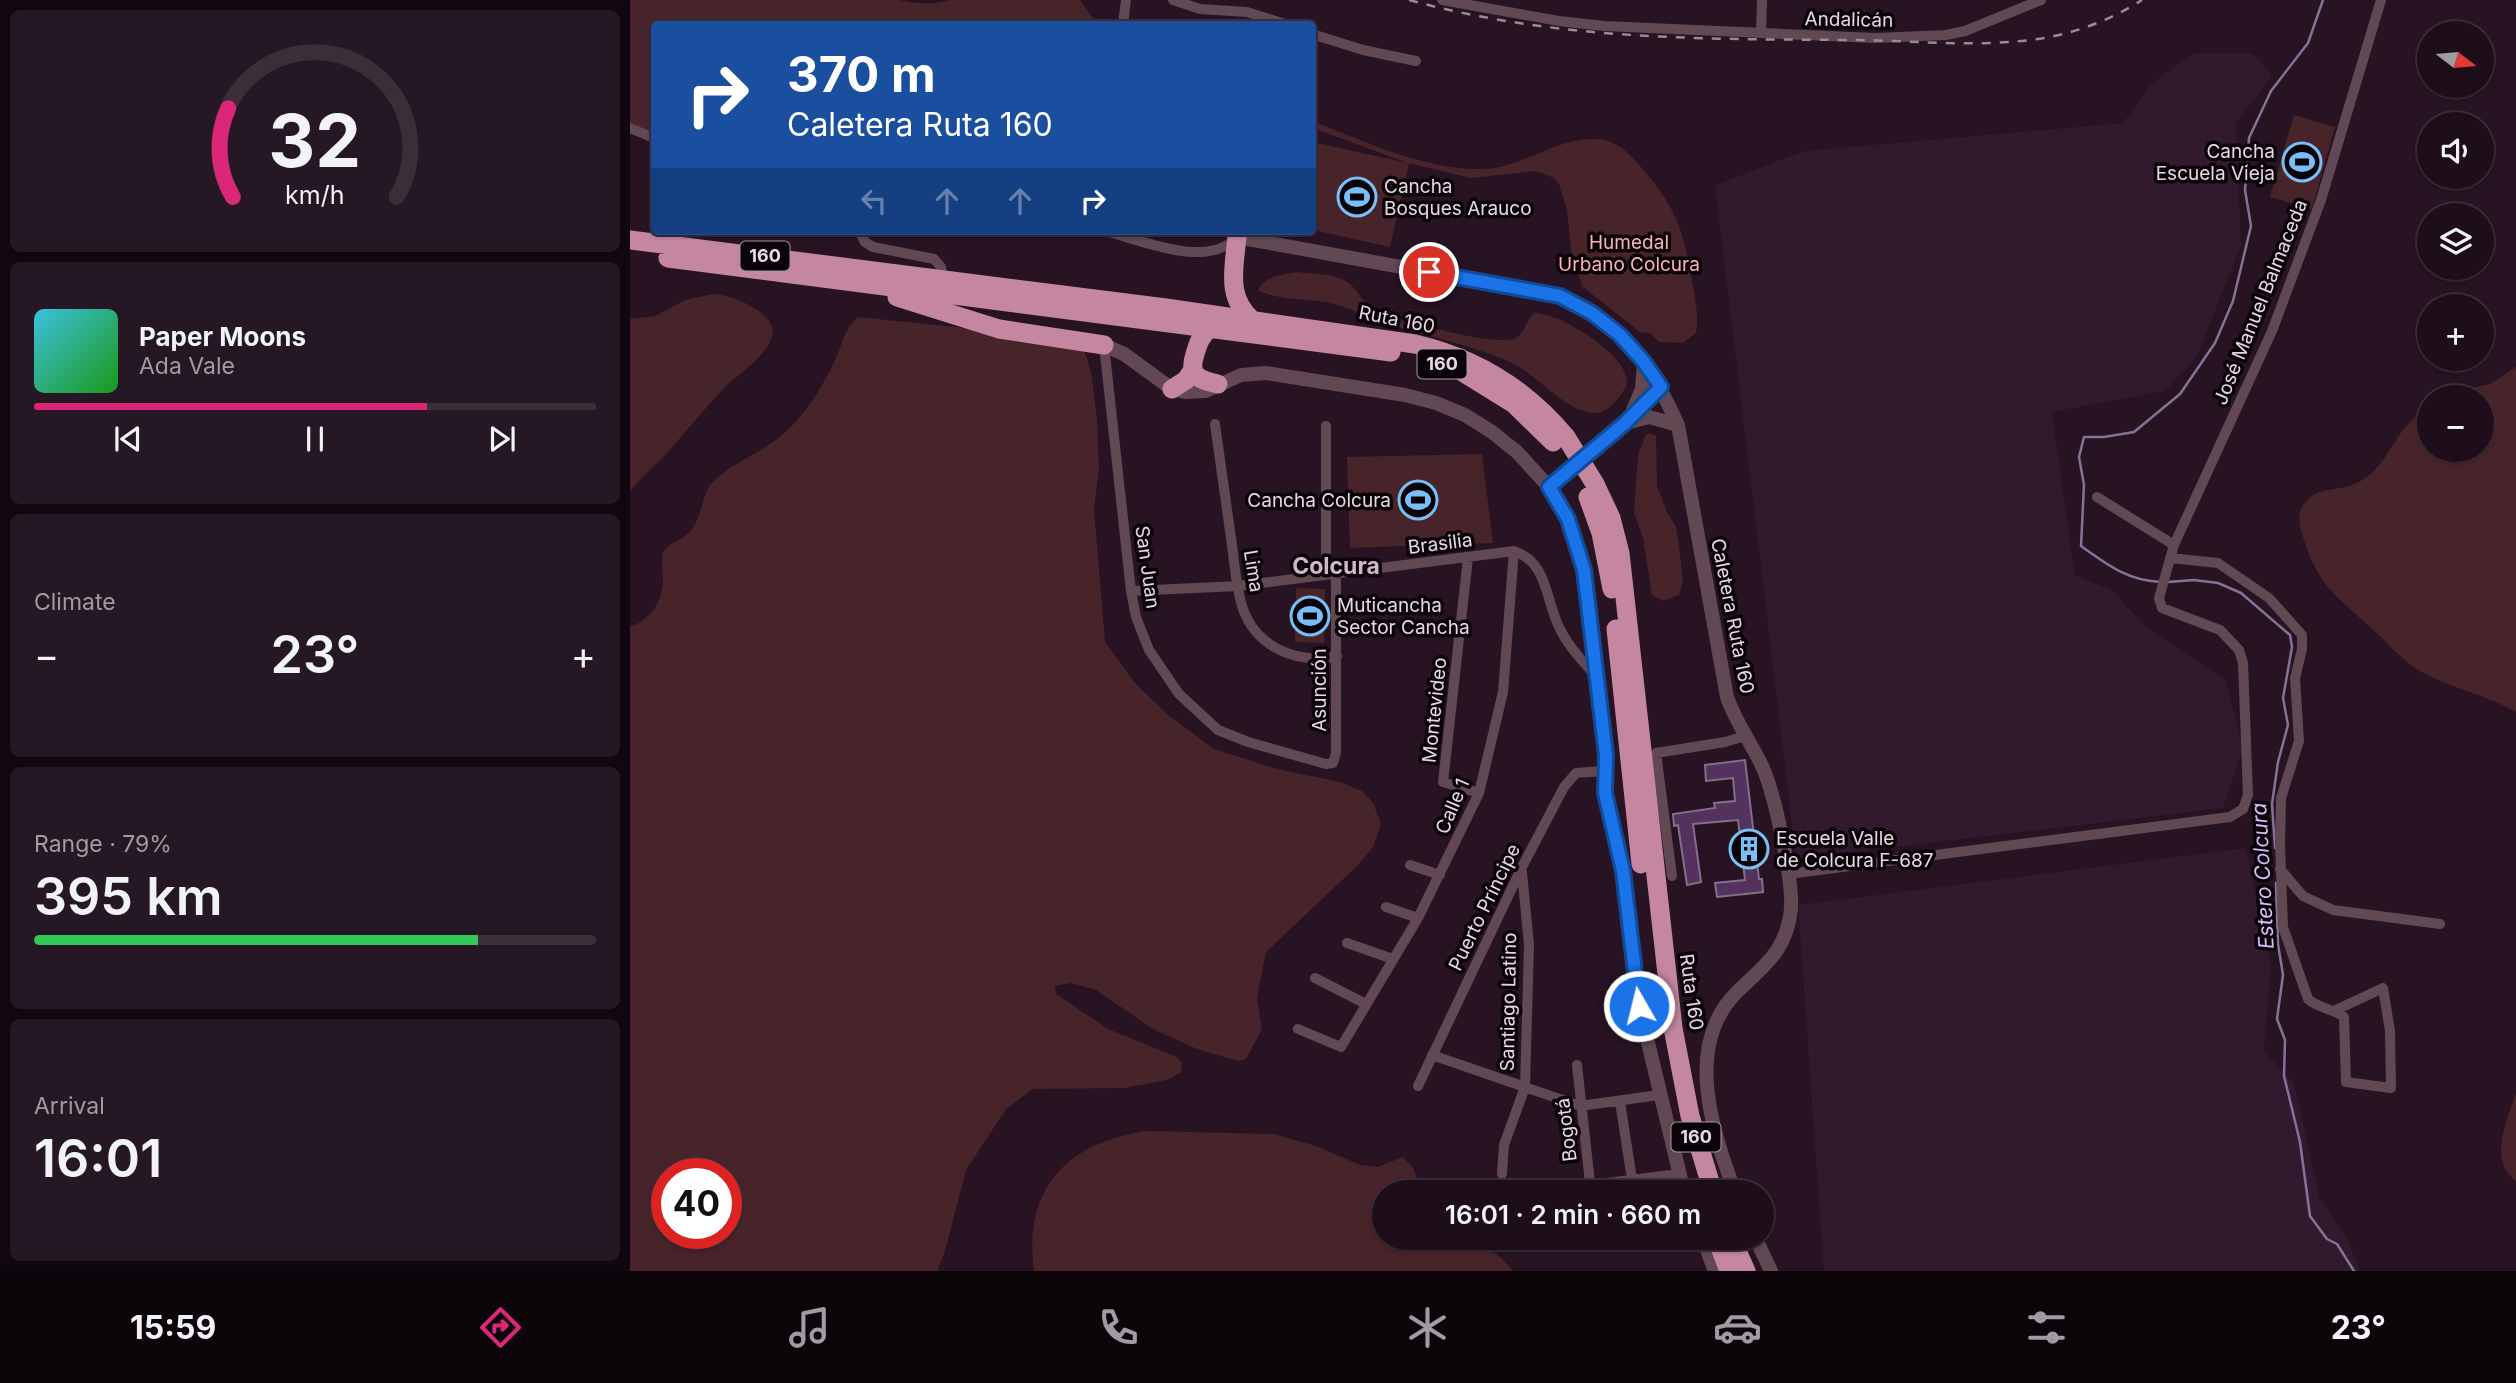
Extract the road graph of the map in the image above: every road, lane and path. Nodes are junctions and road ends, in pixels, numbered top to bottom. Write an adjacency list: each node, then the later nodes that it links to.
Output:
1 (1126, 0): 8 (street)
2 (1173, 0): 9 (street)
3 (1442, 0): 7 (street, Andalicán)
4 (1762, 0): 10 (street)
5 (2041, 0): 10 (street, Andalicán)
6 (2381, 0): 42 (street, José Manuel Balmaceda)
7 (1466, 3): 10 (street, Andalicán)
8 (1123, 21)
9 (1276, 21)
10 (1761, 33)
11 (1316, 35): 12 (street)
12 (1416, 61)
13 (630, 128): 14 (street)
14 (651, 137)
15 (861, 235): 23 (street)
16 (1118, 235): 17 (street)
17 (1231, 235)
18 (1231, 235): 24 (highway)
19 (1236, 235): 29 (street, Caletera Ruta 160)
20 (630, 240): 23 (highway, Ruta 160 / 160)
21 (630, 253): 22 (highway, Ruta 160 / 160)
22 (790, 274): 27 (highway, Ruta 160 / 160); 28 (highway)
23 (942, 279): 25 (highway, Ruta 160 / 160)
24 (1232, 285): 25 (highway); 26 (highway)
25 (1195, 312): 26 (highway, Ruta 160 / 160)
26 (1252, 320): 38 (highway, Ruta 160 / 160)
27 (1209, 329): 30 (highway); 38 (highway, Ruta 160 / 160)
28 (1104, 345): 33 (street); 48 (street, San Juan)
29 (1644, 362): 32 (street, Caletera Ruta 160); 34 (street)
30 (1192, 371): 31 (highway); 33 (highway)
31 (1219, 384): 33 (street); 39 (street)
32 (1661, 387): 34 (street); 36 (street, Caletera Ruta 160)
33 (1172, 389)
34 (1625, 423): 36 (street); 39 (street)
35 (1215, 424): 47 (street, Lima)
36 (1678, 425): 51 (street, Caletera Ruta 160)
37 (1326, 426): 46 (street, Asunción)
38 (1560, 440): 40 (highway, Ruta 160 / 160)
39 (1549, 487): 50 (street)
40 (1589, 491): 82 (highway, Ruta 160 / 160); 83 (highway, Ruta 160 / 160)
41 (2097, 497): 42 (street)
42 (2174, 545): 45 (street, José Manuel Balmaceda)
43 (1514, 551): 44 (street, Brasilia); 50 (street); 54 (street, Calle 1)
44 (1468, 558): 46 (street, Brasilia); 54 (street, Montevideo)
45 (2171, 558): 57 (street); 58 (street, José Manuel Balmaceda)
46 (1331, 575): 47 (street, Brasilia); 49 (street, Asunción)
47 (1238, 586): 48 (street, Brasilia); 49 (street, Lima)
48 (1131, 591): 52 (street, San Juan)
49 (1337, 656): 52 (street, Asunción)
50 (1597, 677): 53 (street)
51 (1745, 736): 58 (street, Caletera Ruta 160); 60 (street)
52 (1333, 763)
53 (1604, 771): 56 (street, Puerto Príncipe); 74 (street)
54 (1479, 793): 59 (street, Calle 1)
55 (1410, 865): 59 (street)
56 (1521, 869): 70 (street, Puerto Príncipe); 73 (street, Santiago Latino)
57 (2280, 869): 63 (street); 68 (street)
58 (1788, 874): 84 (street, Caletera Ruta 160)
59 (1440, 875): 62 (street, Calle 1)
60 (1672, 876)
61 (1386, 907): 62 (street)
62 (1418, 918): 65 (street, Calle 1)
63 (2440, 924)
64 (1347, 943): 65 (street)
65 (1393, 959): 67 (street, Calle 1)
66 (1315, 978): 67 (street)
67 (1366, 1004): 69 (street, Calle 1)
68 (2336, 1010): 68 (street)
69 (1298, 1029)
70 (1432, 1055): 72 (street, Puerto Príncipe); 73 (street)
71 (1577, 1065): 76 (street, Bogotá)
72 (1418, 1086)
73 (1525, 1087): 76 (street); 77 (street, Santiago Latino)
74 (1659, 1096): 75 (street); 78 (street)
75 (1620, 1101): 76 (street); 80 (street)
76 (1580, 1106): 79 (street, Bogotá)
77 (1502, 1174)
78 (1678, 1174): 80 (street); 81 (street)
79 (1590, 1180)
80 (1632, 1180)
81 (1680, 1180)
82 (1697, 1180)
83 (1709, 1180)
84 (1731, 1180)
85 (1707, 1250): 89 (street)
86 (1721, 1250): 90 (highway)
87 (1737, 1250): 91 (highway)
88 (1761, 1250): 92 (street)
89 (1715, 1271)
90 (1729, 1271)
91 (1746, 1271)
92 (1771, 1271)

